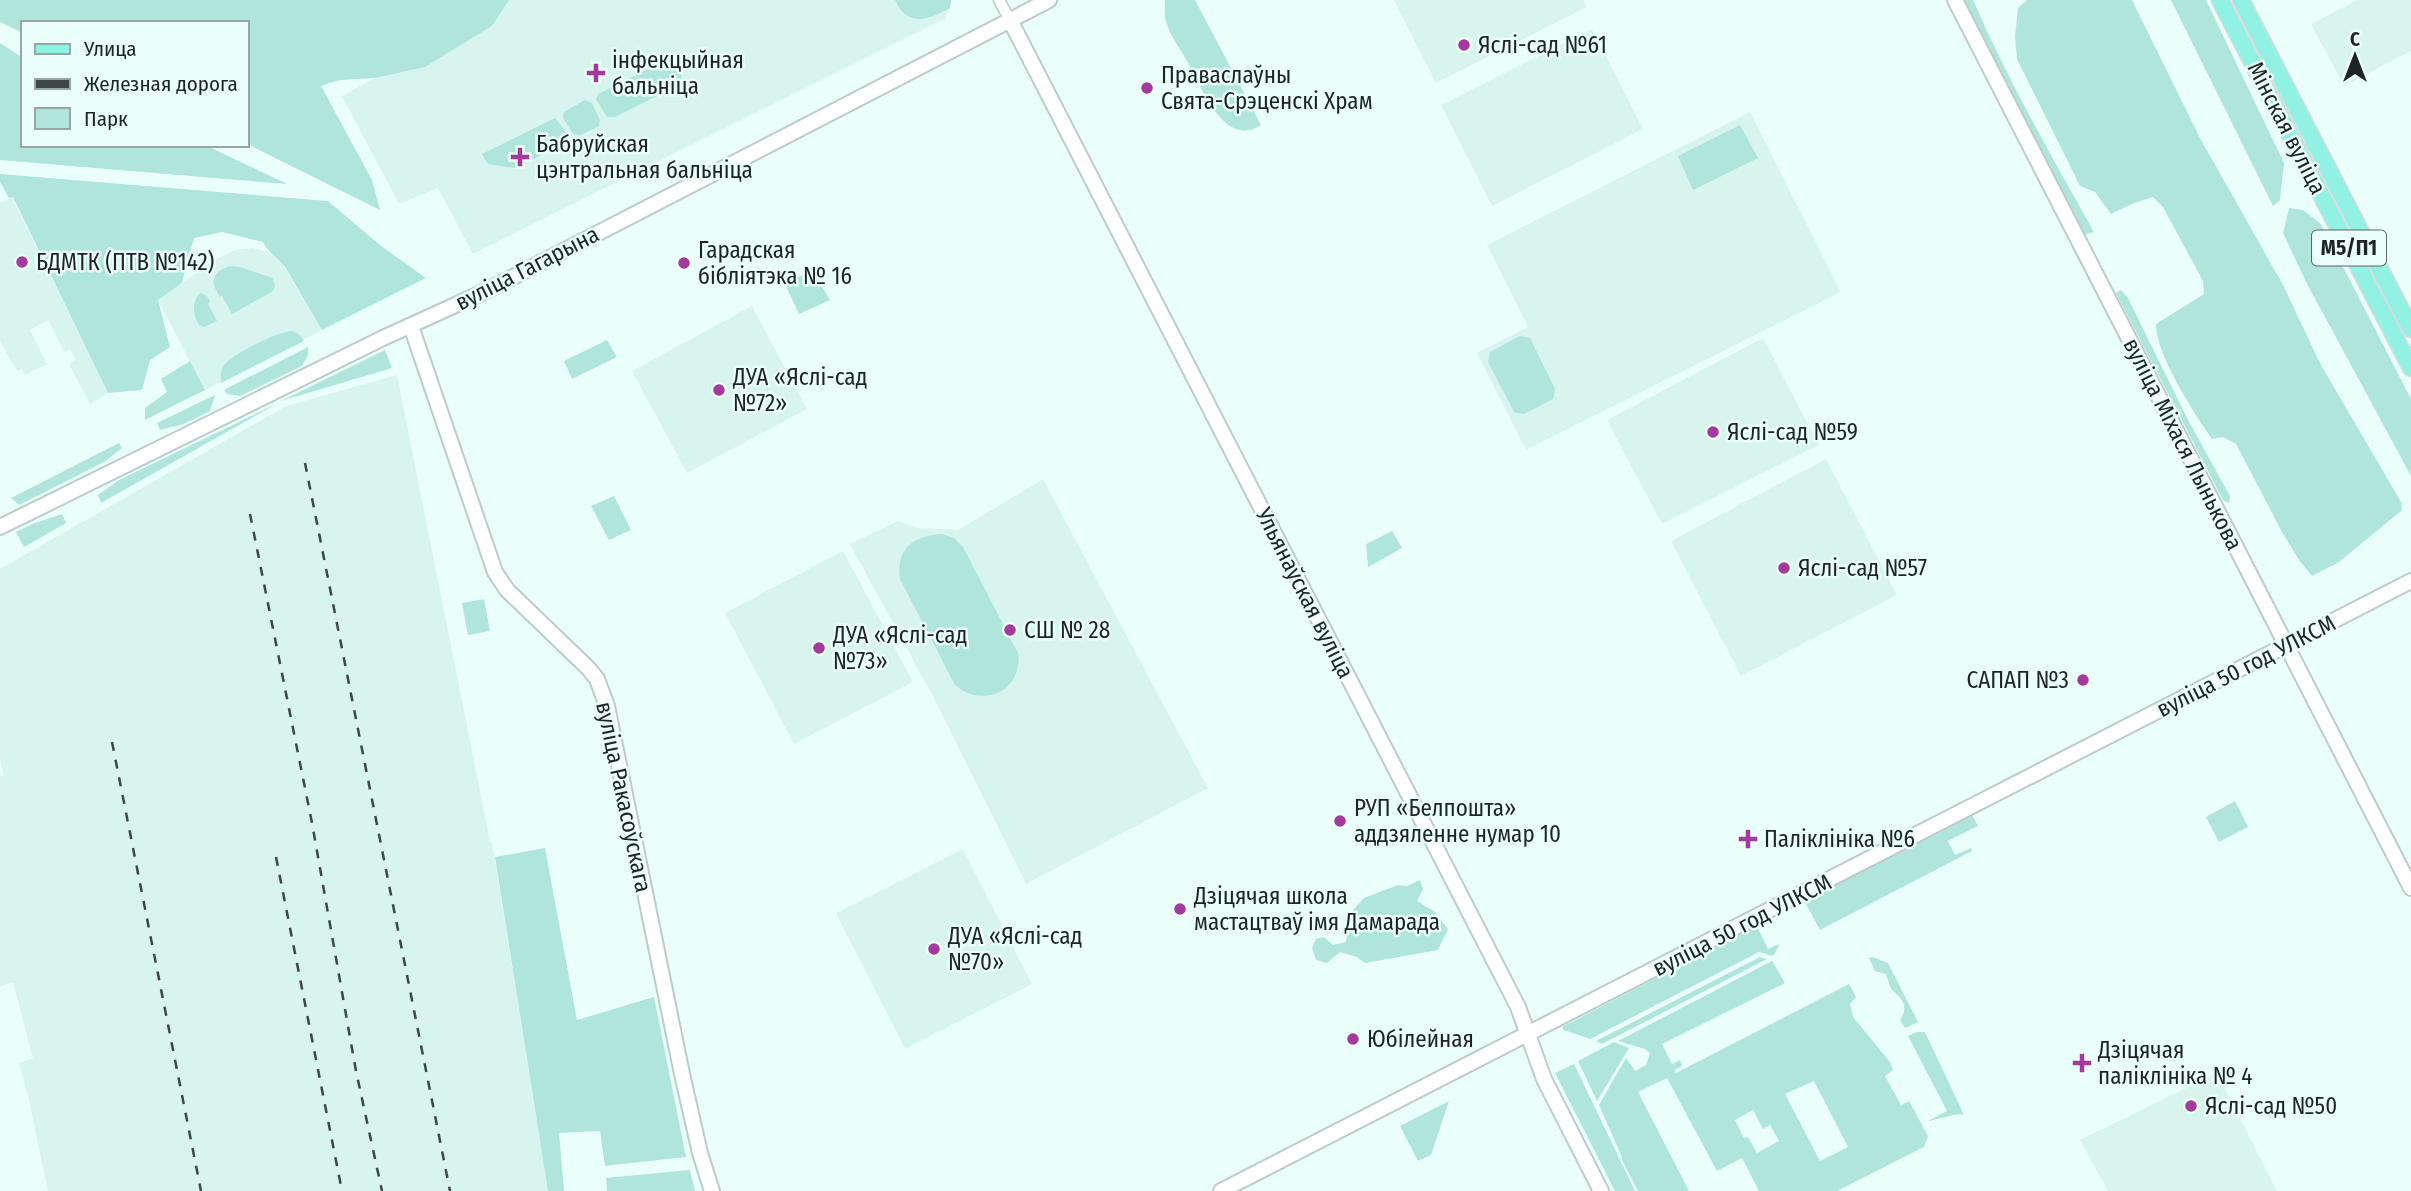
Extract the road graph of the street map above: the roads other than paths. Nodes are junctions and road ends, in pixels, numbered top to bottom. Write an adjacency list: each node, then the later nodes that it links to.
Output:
1 (999, 0): 6 (street, Ульянаўская вуліца)
2 (1049, 0): 6 (main road, вуліца Гагарына)
3 (1955, 0): 12 (main road, вуліца Міхася Лынькова)
4 (2220, 0): 9 (main road, Мінская вуліца / М5/П1)
5 (2241, 0): 8 (main road, Мінская вуліца / М5/П1)
6 (1010, 20): 7 (main road, вуліца Гагарына); 14 (main road, Ульянаўская вуліца)
7 (411, 326): 10 (main road, вуліца Гагарына); 15 (main road, вуліца Ракасоўскага)
8 (2411, 330)
9 (2411, 368)
10 (0, 527)
11 (2411, 581): 12 (main road, вуліца 50 год УЛКСМ)
12 (2286, 646): 13 (main road, вуліца Міхася Лынькова); 14 (main road, вуліца 50 год УЛКСМ)
13 (2411, 888)
14 (1527, 1035): 16 (main road, вуліца 50 год УЛКСМ); 17 (main road, Ульянаўская вуліца)
15 (712, 1191)
16 (1222, 1191)
17 (1601, 1191)

